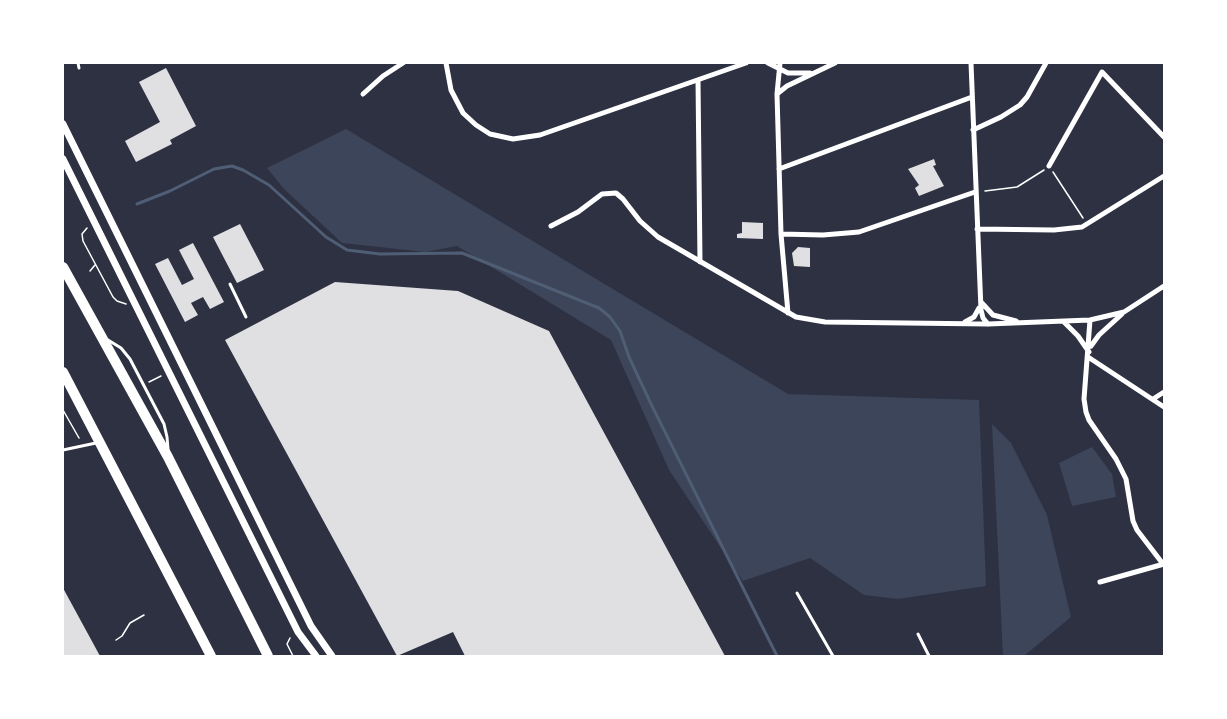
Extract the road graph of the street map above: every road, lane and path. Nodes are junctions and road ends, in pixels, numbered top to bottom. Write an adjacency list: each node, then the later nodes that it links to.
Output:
1 (403, 63): 11 (street)
2 (446, 63): 10 (street)
3 (746, 63): 10 (street)
4 (768, 63): 8 (street)
5 (835, 63): 9 (street)
6 (971, 63): 13 (street)
7 (1046, 63): 15 (street)
8 (780, 66): 9 (street); 12 (street)
9 (818, 72): 12 (street)
10 (698, 80): 30 (street)
11 (363, 94)
12 (777, 94): 19 (street)
13 (972, 97): 15 (street); 19 (street)
14 (63, 124): 72 (street)
15 (973, 130): 24 (street)
16 (1164, 137): 18 (street)
17 (63, 159): 25 (street)
18 (1049, 166)
19 (779, 170): 29 (street)
20 (1039, 173): 23 (path)
21 (1164, 176): 26 (street)
22 (1057, 178): 26 (path)
23 (994, 190)
24 (975, 192): 28 (street); 29 (street)
25 (95, 223): 31 (path); 37 (street)
26 (1086, 224): 28 (street)
27 (551, 226): 30 (street)
28 (977, 229): 36 (street)
29 (781, 234): 39 (street)
30 (700, 262): 39 (street)
31 (96, 264): 33 (path); 37 (path)
32 (63, 267): 46 (highway)
33 (90, 271)
34 (230, 284): 40 (lane)
35 (1164, 286): 38 (street)
36 (980, 300): 43 (street); 44 (street); 45 (street)
37 (134, 303): 49 (street)
38 (1124, 312): 41 (street); 47 (street)
39 (788, 313): 43 (street)
40 (246, 317)
41 (1090, 320): 42 (street); 47 (street)
42 (1064, 322): 44 (street); 47 (street)
43 (963, 323): 45 (street)
44 (1024, 323): 45 (street)
45 (988, 324)
46 (99, 334): 50 (lane); 58 (highway)
47 (1089, 352): 52 (street); 59 (street)
48 (63, 372): 56 (highway)
49 (169, 373): 50 (path); 64 (street)
50 (143, 384): 58 (lane)
51 (1164, 392): 52 (street)
52 (1153, 399): 53 (street)
53 (1164, 407)
54 (63, 410): 55 (path)
55 (72, 426)
56 (100, 442): 57 (lane); 62 (highway)
57 (63, 450)
58 (168, 457): 69 (highway)
59 (1164, 564): 60 (street)
60 (1100, 582)
61 (798, 593): 73 (lane)
62 (186, 608): 67 (highway); 68 (highway)
63 (144, 615): 66 (path)
64 (298, 632): 70 (path); 71 (street)
65 (918, 634): 74 (lane)
66 (116, 640)
67 (211, 656)
68 (219, 656)
69 (268, 656)
70 (293, 656)
71 (316, 656)
72 (332, 656)
73 (833, 656)
74 (929, 656)

